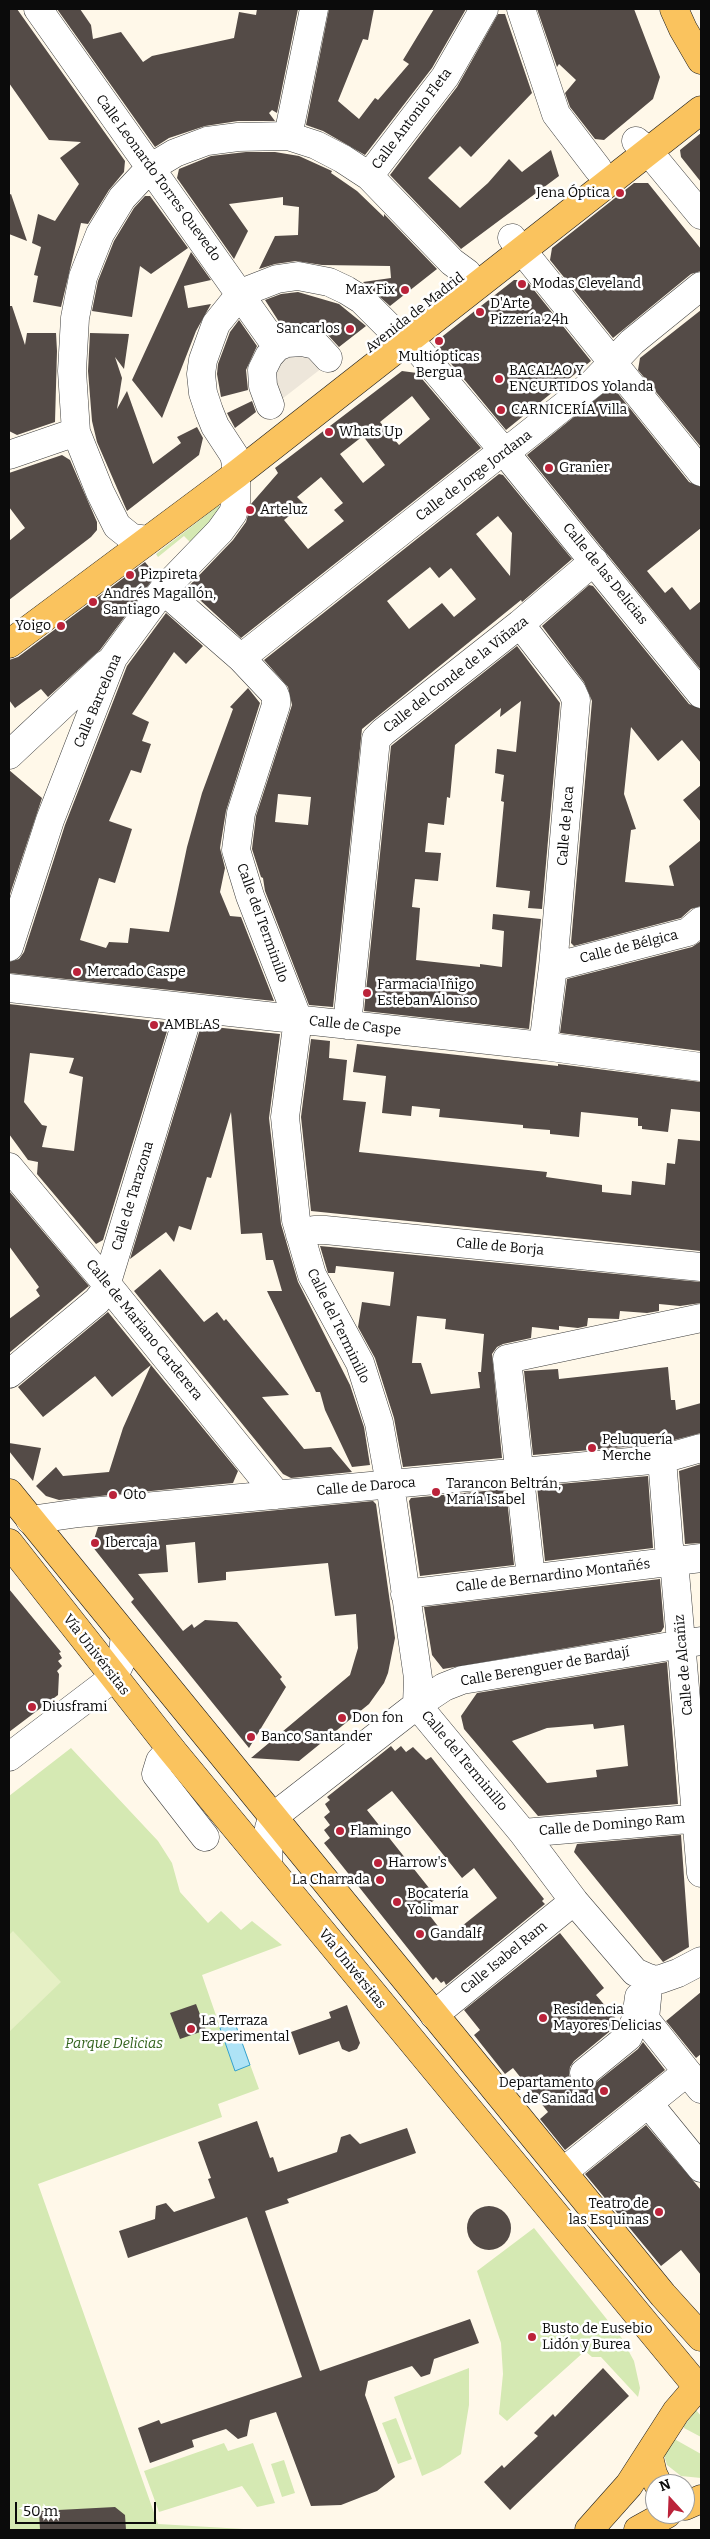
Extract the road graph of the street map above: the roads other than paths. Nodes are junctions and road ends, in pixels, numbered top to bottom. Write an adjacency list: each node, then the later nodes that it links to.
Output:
1 (38, 9): 11 (street, Calle Leonardo Torres Quevedo)
2 (314, 9): 9 (street)
3 (484, 9): 13 (street, Calle Antonio Fleta)
4 (521, 9): 12 (street)
5 (674, 9): 6 (main road)
6 (701, 60)
7 (701, 88): 10 (main road, Avenida de Madrid)
8 (701, 110): 10 (main road, Avenida de Madrid)
9 (288, 136): 11 (street); 13 (street)
10 (642, 146): 12 (main road, Avenida de Madrid); 14 (street); 15 (main road, Avenida de Madrid)
11 (150, 168): 18 (street, Calle Leonardo Torres Quevedo); 24 (street)
12 (598, 170): 15 (main road, Avenida de Madrid)
13 (369, 176): 16 (street)
14 (701, 215)
15 (517, 245): 16 (main road, Avenida de Madrid); 19 (main road, Avenida de Madrid); 22 (street)
16 (468, 273): 19 (main road, Avenida de Madrid)
17 (701, 286): 22 (street, Calle de Jorge Jordana)
18 (241, 293): 19 (street, Calle de las Delicias); 20 (street, Calle Leonardo Torres Quevedo); 26 (street)
19 (401, 336): 26 (main road, Avenida de Madrid); 29 (street, Calle de las Delicias)
20 (277, 347): 21 (street); 23 (street)
21 (328, 358)
22 (612, 362): 27 (street); 35 (street, Calle de Jorge Jordana)
23 (270, 405)
24 (76, 432): 25 (street); 28 (street)
25 (9, 455)
26 (236, 465): 28 (main road, Avenida de Madrid); 30 (street, Calle Barcelona)
27 (701, 472)
28 (137, 537): 31 (main road, Avenida de Madrid); 33 (main road, Avenida de Madrid)
29 (594, 561): 32 (street, Calle del Conde de la Viñaza); 36 (street, Calle de las Delicias)
30 (163, 590): 34 (street, Calle Barcelona); 35 (street, Calle del Terminillo)
31 (9, 622)
32 (520, 624): 40 (street, Calle de Jaca); 44 (street, Calle del Conde de la Viñaza)
33 (9, 644)
34 (113, 658): 37 (street); 39 (street, Calle Barcelona)
35 (241, 658): 43 (street, Calle del Terminillo)
36 (701, 694)
37 (9, 756)
38 (701, 921): 40 (street, Calle de Bélgica)
39 (9, 947)
40 (553, 967): 45 (street, Calle de Jaca)
41 (9, 988): 42 (street, Calle de Caspe)
42 (190, 1009): 43 (street, Calle de Caspe); 50 (street, Calle de Tarazona)
43 (297, 1019): 44 (street, Calle de Caspe); 48 (street, Calle del Terminillo)
44 (347, 1025): 45 (street, Calle de Caspe)
45 (543, 1046): 46 (street, Calle de Caspe)
46 (701, 1067)
47 (9, 1167): 50 (street, Calle de Mariano Carderera)
48 (298, 1228): 49 (street, Calle de Borja); 56 (street, Calle del Terminillo)
49 (701, 1267)
50 (106, 1283): 52 (street, Calle de Tarazona); 58 (street, Calle de Mariano Carderera)
51 (701, 1318): 55 (street)
52 (9, 1374)
53 (701, 1448): 54 (street, Calle de Daroca)
54 (662, 1458): 55 (street, Calle de Daroca); 62 (street, Calle de Alcañiz)
55 (519, 1473): 56 (street, Calle de Daroca); 63 (street)
56 (390, 1484): 58 (street, Calle de Daroca); 64 (street, Calle del Terminillo)
57 (9, 1492): 59 (main road)
58 (277, 1495): 59 (street, Calle de Daroca)
59 (19, 1522): 65 (main road)
60 (9, 1543): 67 (main road, Vía Univérsitas)
61 (701, 1558): 62 (street, Calle de Bernardino Montañés)
62 (674, 1561): 63 (street, Calle de Bernardino Montañés); 66 (street, Calle de Alcañiz)
63 (531, 1578): 64 (street, Calle de Bernardino Montañés)
64 (405, 1594): 68 (street, Calle del Terminillo)
65 (125, 1636): 67 (street); 71 (main road)
66 (692, 1643): 68 (street, Calle Berenguer de Bardají); 72 (street, Calle de Alcañiz)
67 (113, 1678): 69 (main road, Vía Univérsitas); 70 (street)
68 (417, 1705): 71 (street, Calle Berenguer de Bardají); 73 (street, Calle del Terminillo)
69 (171, 1749): 74 (street); 75 (main road, Vía Univérsitas)
70 (9, 1757)
71 (273, 1817): 75 (street); 80 (main road)
72 (699, 1818): 73 (street, Calle de Domingo Ram); 76 (street, Calle de Alcañiz)
73 (524, 1832): 77 (street, Calle del Terminillo)
74 (205, 1837)
75 (268, 1866): 87 (main road, Vía Univérsitas)
76 (701, 1873)
77 (574, 1900): 79 (street, Calle del Terminillo); 80 (street, Calle Isabel Ram)
78 (701, 1960): 79 (street)
79 (646, 1977): 81 (street); 82 (street)
80 (434, 2014): 85 (main road)
81 (584, 2073)
82 (694, 2080): 83 (street)
83 (648, 2104): 84 (street); 85 (street)
84 (701, 2168)
85 (563, 2172): 86 (main road)
86 (701, 2338)
87 (700, 2387): 88 (main road)
88 (649, 2457): 89 (main road); 91 (main road)
89 (655, 2474)
90 (650, 2524): 92 (main road)
91 (590, 2530)
92 (638, 2530)

